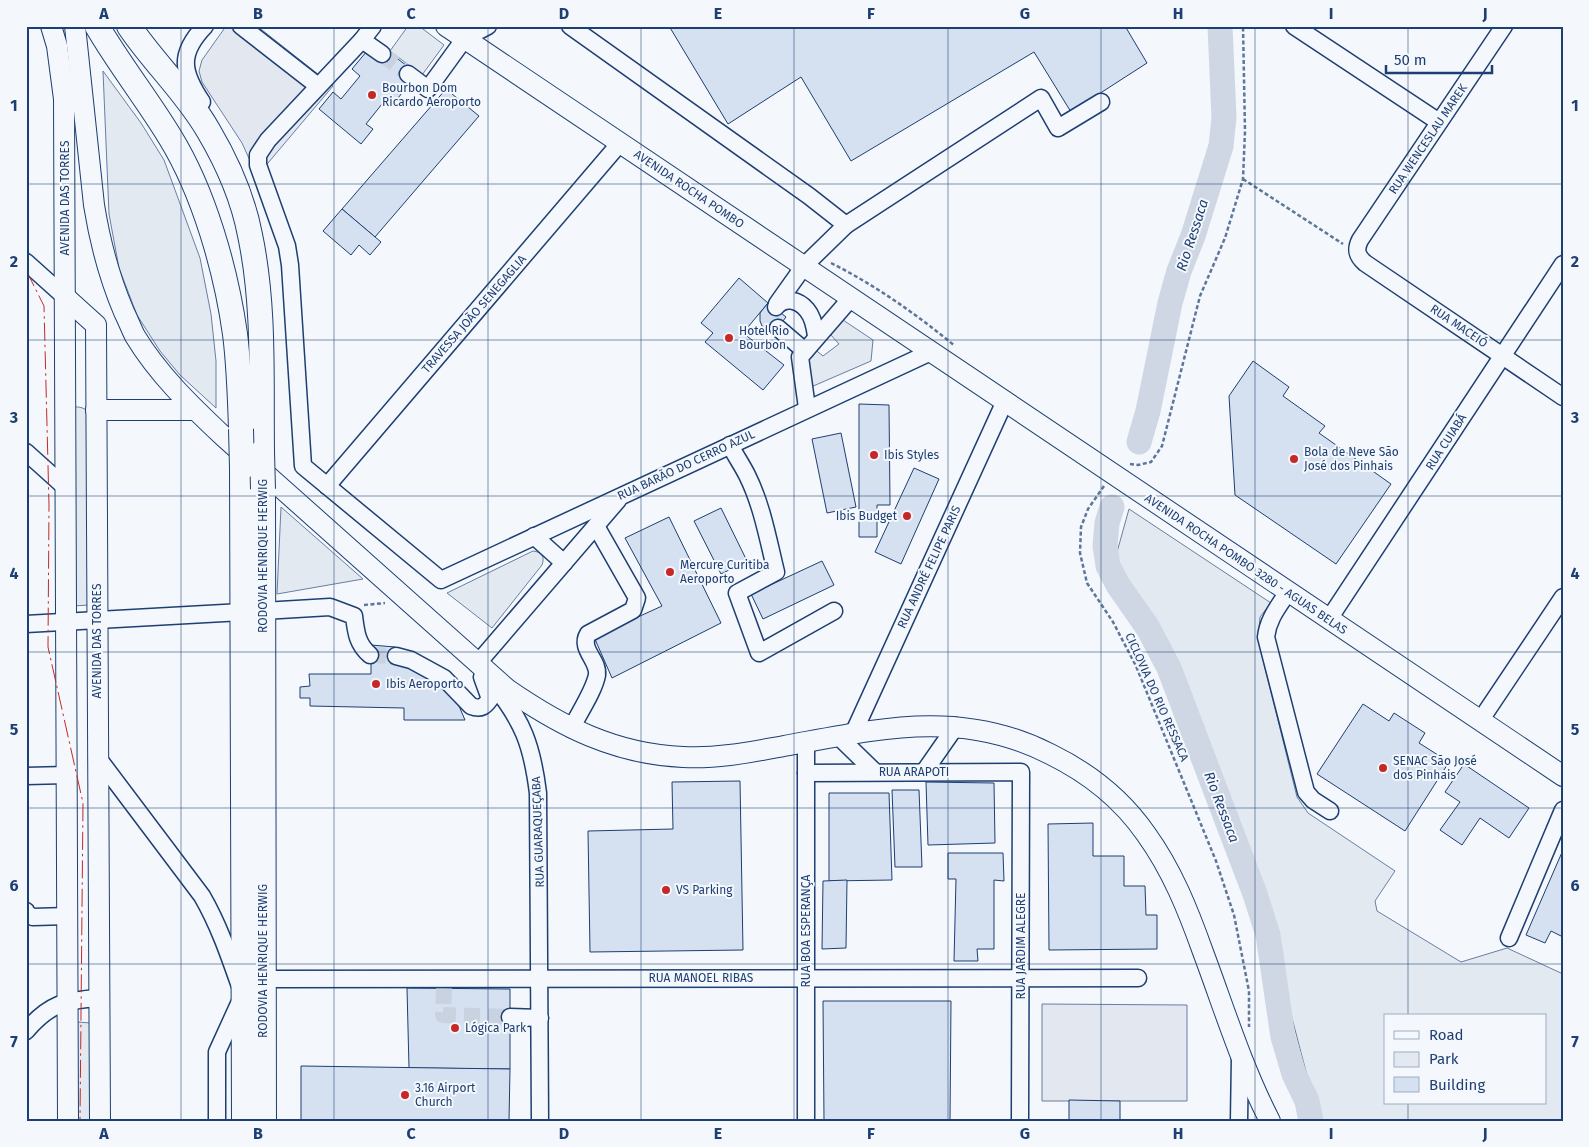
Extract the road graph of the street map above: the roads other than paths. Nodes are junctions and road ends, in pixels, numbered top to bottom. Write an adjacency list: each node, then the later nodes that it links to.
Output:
1 (51, 26): 18 (main road)
2 (75, 26): 23 (main road)
3 (97, 26): 52 (highway, RODOVIA HENRIQUE HERWIG, bridge)
4 (130, 26): 22 (highway, RODOVIA HENRIQUE HERWIG)
5 (205, 26): 22 (street)
6 (241, 26): 17 (street)
7 (373, 26): 14 (street)
8 (446, 26): 13 (main road, AVENIDA ROCHA POMBO)
9 (488, 26): 13 (street)
10 (570, 26): 24 (street)
11 (1294, 26): 20 (street)
12 (1504, 26): 20 (street, RUA WENCESLAU MAREK)
13 (465, 38): 16 (street); 21 (main road, AVENIDA ROCHA POMBO)
14 (362, 40): 15 (street); 17 (street)
15 (382, 54)
16 (408, 74)
17 (318, 86): 44 (street)
18 (64, 99): 23 (main road); 29 (main road, AVENIDA DAS TORRES)
19 (1101, 102): 24 (street)
20 (1439, 122): 25 (street, RUA WENCESLAU MAREK)
21 (620, 143): 28 (main road, AVENIDA ROCHA POMBO); 44 (street, TRAVESSA JOÃO SENEGAGLIA)
22 (221, 154): 52 (highway, RODOVIA HENRIQUE HERWIG, bridge)
23 (94, 205): 41 (main road)
24 (846, 225): 28 (street)
25 (1357, 253): 35 (street, RUA MACEIÓ)
26 (26, 262): 29 (street)
27 (1563, 264): 35 (street, RUA CUIABÁ)
28 (804, 266): 30 (main road, AVENIDA ROCHA POMBO); 32 (street)
29 (65, 296): 37 (main road, AVENIDA DAS TORRES); 39 (main road, AVENIDA DAS TORRES)
30 (851, 298): 32 (street); 34 (main road, AVENIDA ROCHA POMBO)
31 (778, 328): 33 (street)
32 (816, 336): 33 (street)
33 (805, 351): 40 (street)
34 (931, 352): 38 (main road, AVENIDA ROCHA POMBO 3280 - AGUAS BELAS); 40 (street, RUA BARÃO DO CERRO AZUL)
35 (1502, 356): 36 (street, RUA MACEIÓ); 54 (street, RUA CUIABÁ)
36 (1563, 397)
37 (66, 399): 39 (main road); 45 (main road, AVENIDA DAS TORRES)
38 (1005, 401): 50 (main road, AVENIDA ROCHA POMBO 3280 - AGUAS BELAS); 64 (street, RUA ANDRÉ FELIPE PARIS)
39 (96, 404): 41 (main road); 55 (main road, AVENIDA DAS TORRES)
40 (807, 408): 42 (street, RUA BARÃO DO CERRO AZUL)
41 (195, 410): 60 (main road)
42 (730, 445): 46 (street, RUA BARÃO DO CERRO AZUL); 53 (street)
43 (26, 452): 45 (street)
44 (327, 486): 48 (street, RUA BARÃO DO CERRO AZUL)
45 (66, 488): 56 (main road, AVENIDA DAS TORRES)
46 (623, 494): 47 (street); 48 (street, RUA BARÃO DO CERRO AZUL)
47 (596, 526): 49 (street); 63 (street)
48 (534, 536): 49 (street)
49 (564, 563): 60 (street)
50 (1288, 592): 54 (main road, AVENIDA ROCHA POMBO 3280 - AGUAS BELAS); 75 (street)
51 (1563, 597): 61 (street)
52 (252, 611): 55 (street); 58 (street); 82 (highway, RODOVIA HENRIQUE HERWIG); 84 (highway, RODOVIA HENRIQUE HERWIG)
53 (834, 611)
54 (1329, 619): 61 (main road, AVENIDA ROCHA POMBO 3280 - AGUAS BELAS)
55 (97, 620): 56 (street); 66 (main road, AVENIDA DAS TORRES)
56 (67, 622): 57 (street); 71 (main road, AVENIDA DAS TORRES)
57 (26, 624)
58 (370, 655)
59 (396, 656): 60 (street)
60 (477, 664): 63 (main road); 83 (street, RUA GUARAQUEÇABA)
61 (1480, 721): 73 (main road, AVENIDA ROCHA POMBO 3280 - AGUAS BELAS)
62 (956, 726): 64 (main road); 68 (street); 90 (main road)
63 (571, 729): 65 (main road)
64 (845, 735): 65 (main road); 67 (street)
65 (806, 742): 70 (street, RUA BOA ESPERANÇA)
66 (98, 758): 84 (street); 85 (main road, AVENIDA DAS TORRES)
67 (875, 772): 68 (street, RUA ARAPOTI); 70 (street, RUA ARAPOTI)
68 (924, 772): 69 (street, RUA ARAPOTI)
69 (1021, 772): 80 (street, RUA JARDIM ALEGRE)
70 (806, 773): 79 (street, RUA BOA ESPERANÇA)
71 (67, 775): 72 (street); 77 (main road, AVENIDA DAS TORRES)
72 (26, 776)
73 (1563, 776)
74 (1563, 810): 78 (street)
75 (1330, 811)
76 (26, 911): 77 (street)
77 (68, 916): 86 (main road, AVENIDA DAS TORRES)
78 (1509, 938)
79 (806, 978): 80 (street, RUA MANOEL RIBAS); 83 (street, RUA MANOEL RIBAS); 97 (street, RUA BOA ESPERANÇA)
80 (1021, 978): 81 (street, RUA MANOEL RIBAS); 98 (street, RUA JARDIM ALEGRE)
81 (1138, 978)
82 (264, 979): 83 (street, RUA MANOEL RIBAS); 95 (highway, RODOVIA HENRIQUE HERWIG)
83 (540, 979): 88 (street, RUA GUARAQUEÇABA)
84 (243, 995): 93 (street); 94 (highway, RODOVIA HENRIQUE HERWIG)
85 (100, 998): 86 (street); 92 (main road, AVENIDA DAS TORRES)
86 (68, 1001): 89 (street); 91 (main road, AVENIDA DAS TORRES)
87 (510, 1017): 88 (street)
88 (540, 1018): 96 (street, RUA GUARAQUEÇABA)
89 (26, 1031)
90 (1240, 1053): 99 (street); 100 (main road)
91 (68, 1121)
92 (100, 1121)
93 (217, 1121)
94 (244, 1121)
95 (264, 1121)
96 (540, 1121)
97 (806, 1121)
98 (1020, 1121)
99 (1239, 1121)
100 (1270, 1121)

